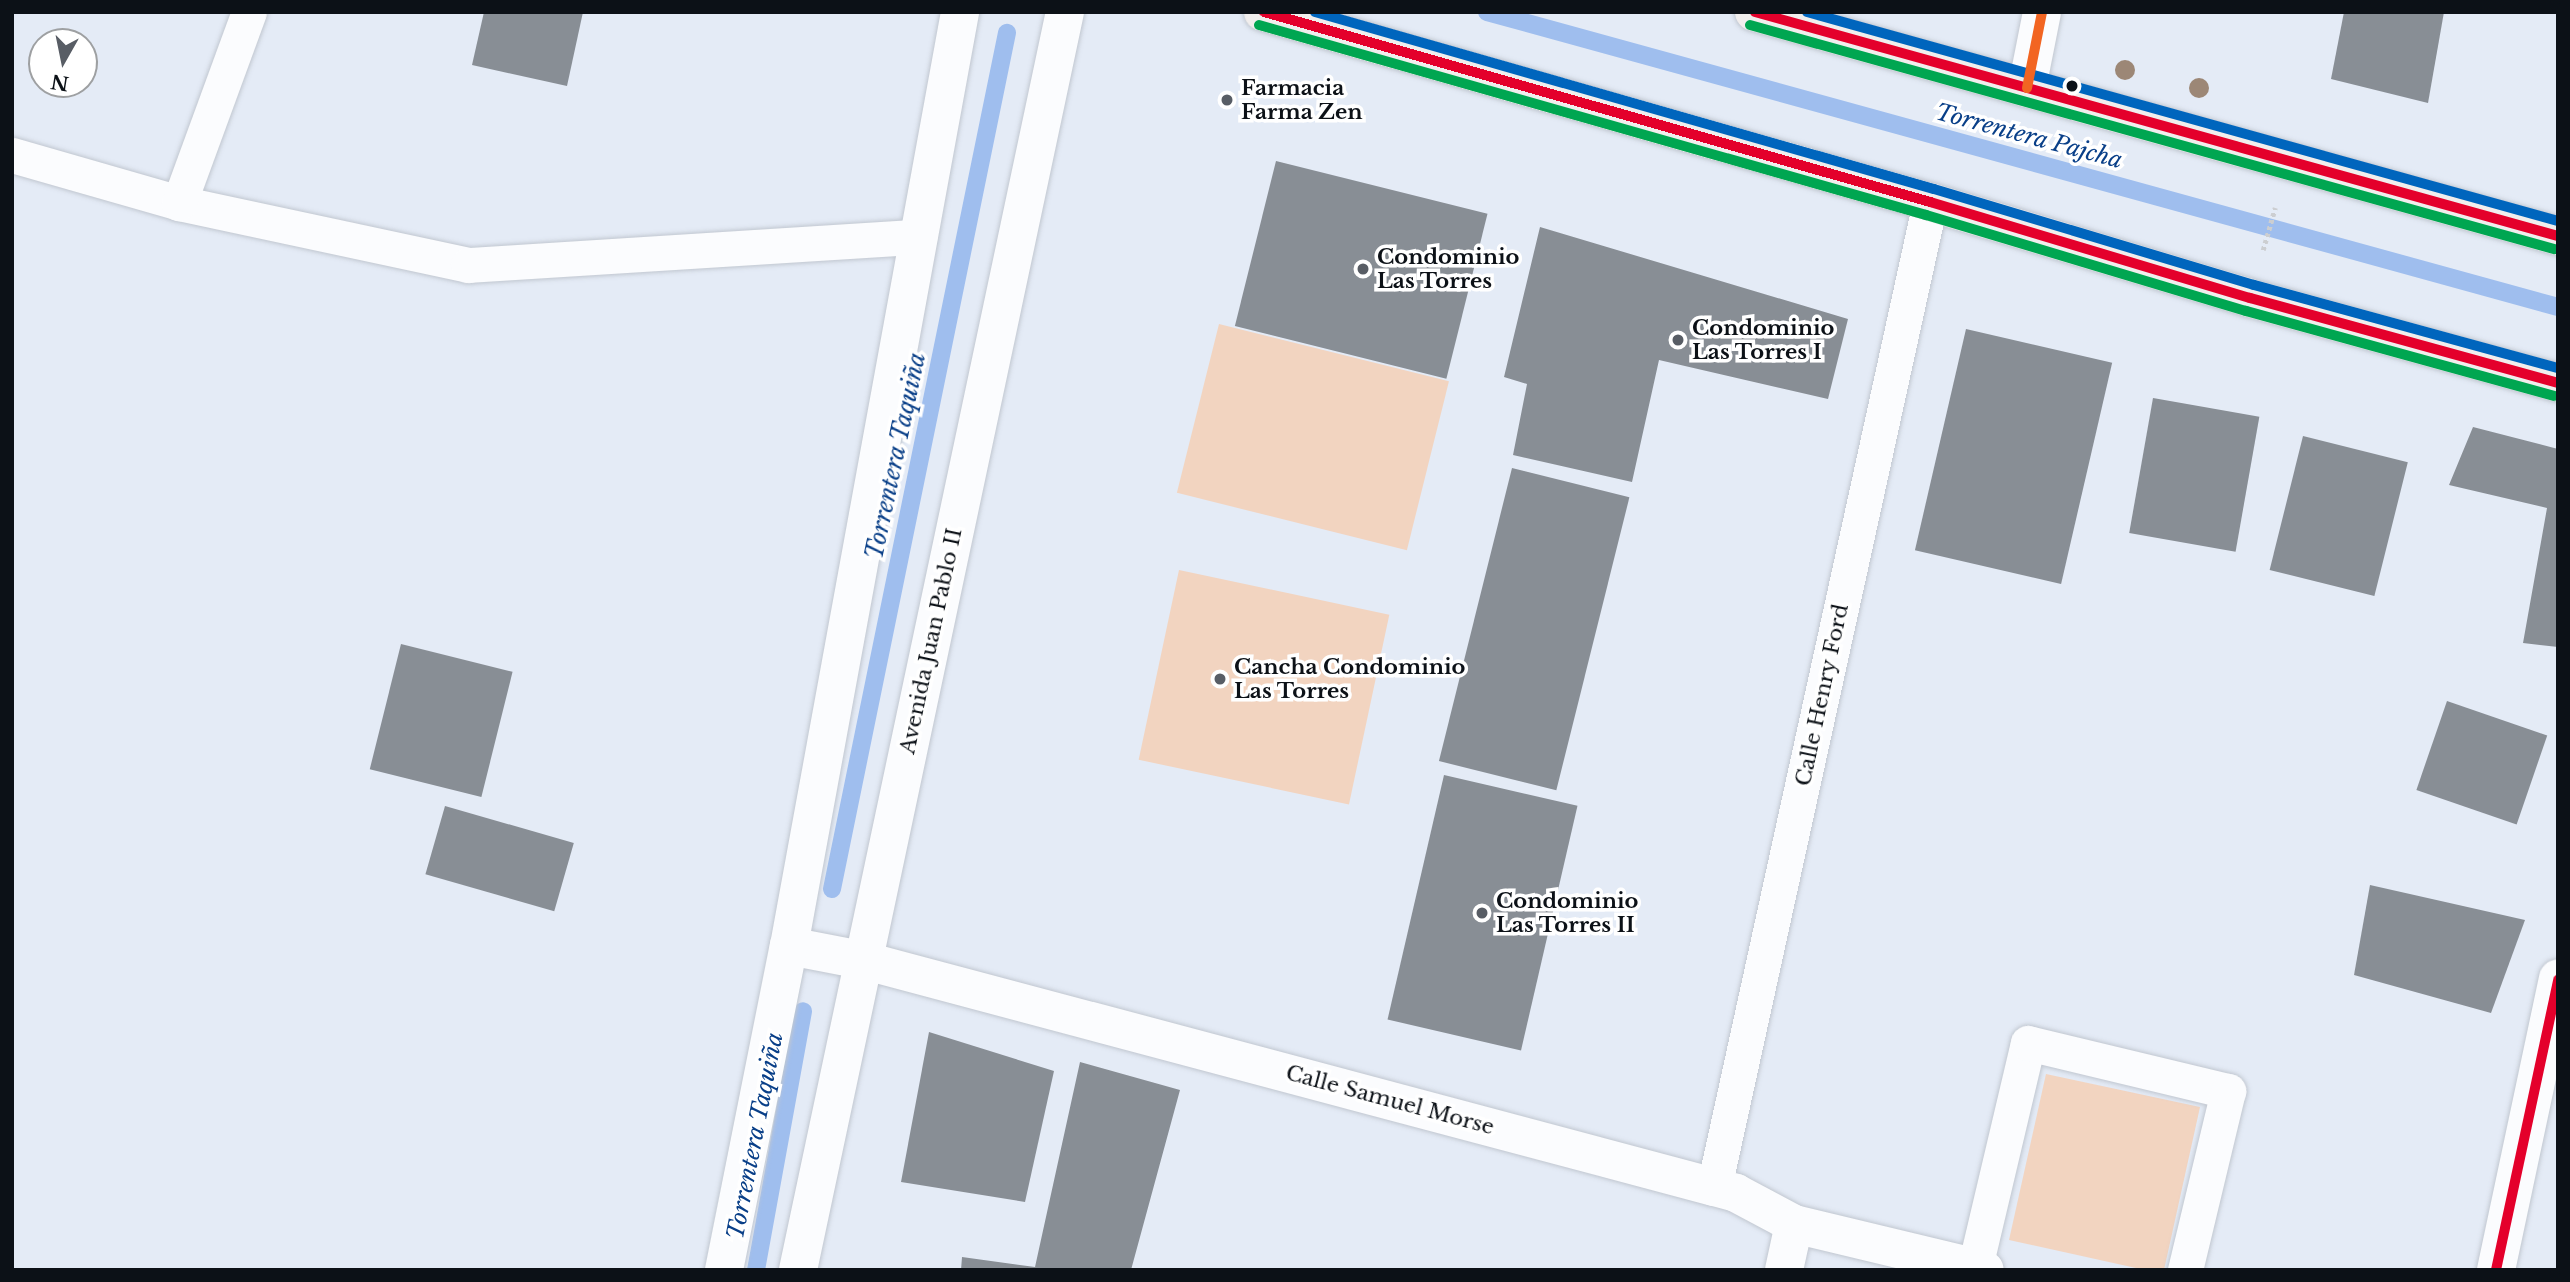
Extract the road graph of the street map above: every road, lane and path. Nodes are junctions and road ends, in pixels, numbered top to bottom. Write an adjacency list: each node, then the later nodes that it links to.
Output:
1 (249, 12): 10 (lane)
2 (960, 12): 13 (street)
3 (1065, 12): 17 (street, Avenida Juan Pablo II)
4 (1263, 12): 9 (main road)
5 (1754, 12): 7 (main road)
6 (2042, 12): 7 (street)
7 (2027, 88): 12 (main road)
8 (12, 155): 10 (lane)
9 (1930, 202): 15 (main road); 19 (lane, Calle Henry Ford)
10 (179, 203): 13 (lane)
11 (2275, 206): 14 (path)
12 (2558, 236)
13 (919, 237): 16 (street)
14 (2260, 258)
15 (2558, 383)
16 (789, 946): 17 (street, Calle Samuel Morse); 22 (street)
17 (862, 960): 19 (street, Calle Samuel Morse); 23 (street, Avenida Juan Pablo II)
18 (2558, 979): 26 (street)
19 (1714, 1187): 20 (street, Calle Samuel Morse)
20 (1794, 1224): 21 (street, Calle Samuel Morse); 24 (street)
21 (1980, 1268): 25 (lane)
22 (724, 1270)
23 (797, 1270)
24 (1784, 1270)
25 (2185, 1270)
26 (2496, 1270)

